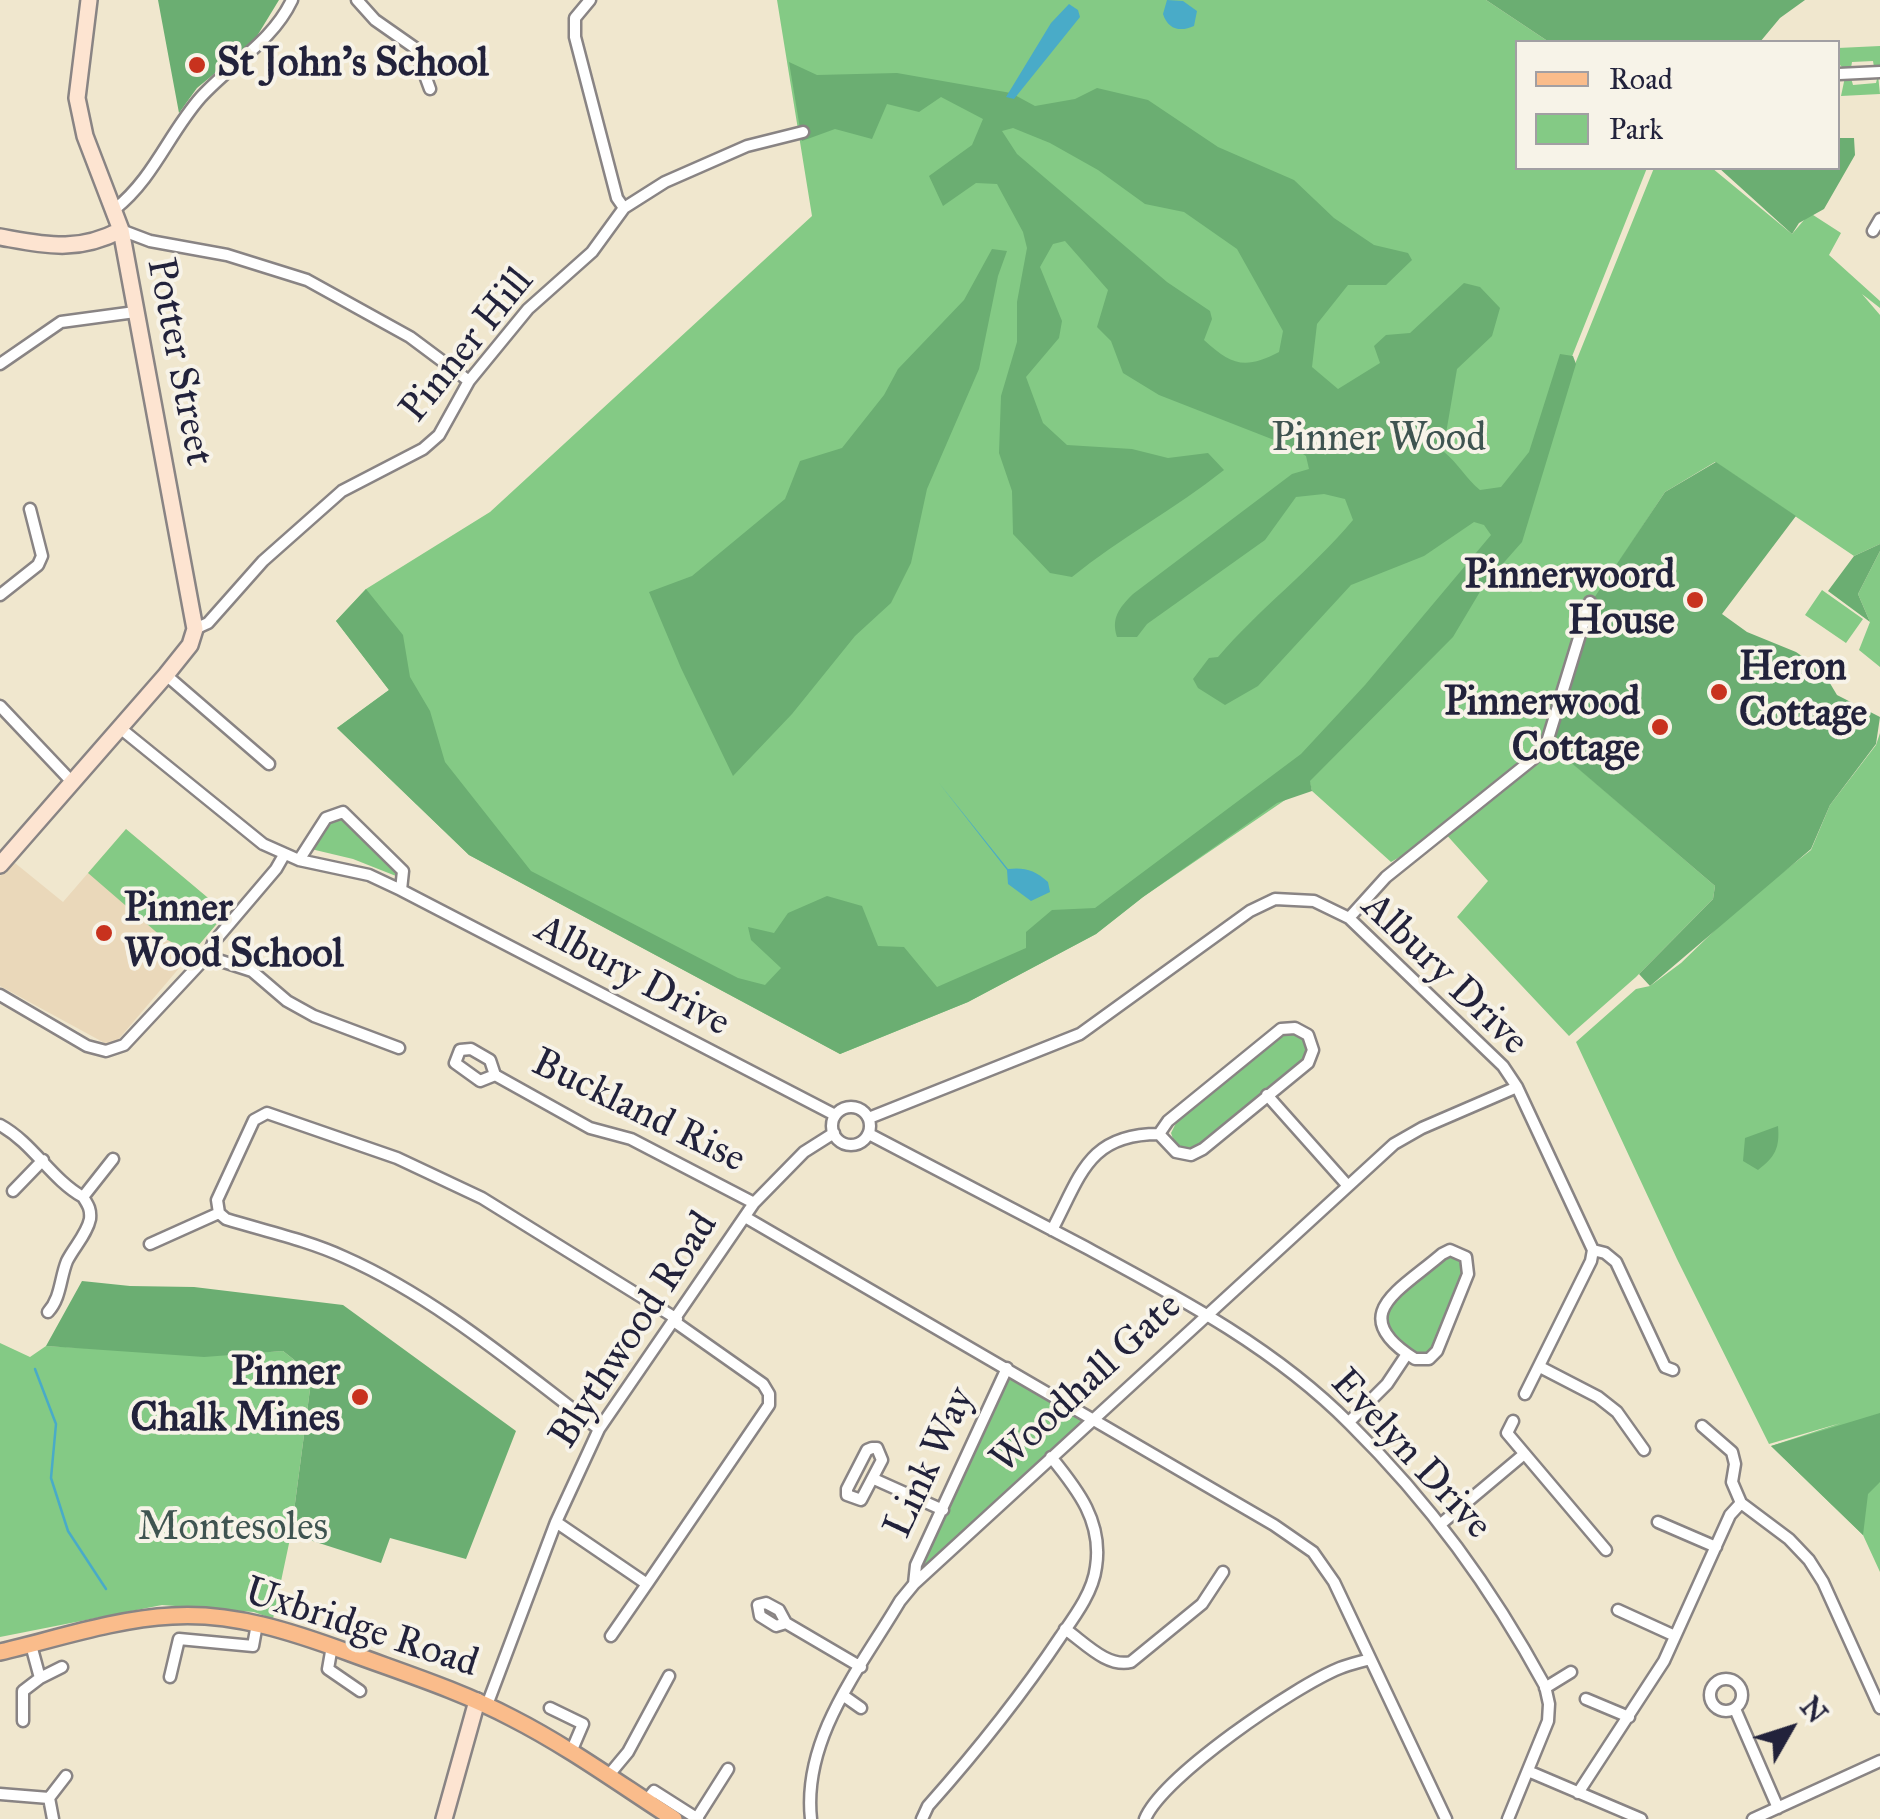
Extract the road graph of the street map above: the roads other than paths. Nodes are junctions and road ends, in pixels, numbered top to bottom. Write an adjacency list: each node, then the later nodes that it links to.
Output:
1 (89, 0): 10 (street)
2 (292, 0): 10 (street)
3 (358, 0): 7 (street)
4 (590, 0): 9 (street)
5 (1880, 72): 6 (street)
6 (1840, 74)
7 (430, 90)
8 (804, 132): 9 (street, Pinner Hill)
9 (624, 208): 17 (street, Pinner Hill)
10 (115, 209): 12 (street)
11 (1880, 219): 13 (street)
12 (121, 230): 14 (street, Potter Street); 15 (street, Potter Street); 17 (street)
13 (1872, 231)
14 (0, 237)
15 (135, 312): 16 (street); 21 (street, Potter Street)
16 (0, 364)
17 (469, 380): 21 (street, Pinner Hill)
18 (30, 509): 19 (street)
19 (0, 596)
20 (1590, 602): 31 (street)
21 (195, 629): 22 (street)
22 (166, 675): 24 (street); 25 (street)
23 (0, 706): 26 (street)
24 (120, 728): 26 (street); 27 (street, Albury Drive)
25 (269, 764)
26 (73, 782): 29 (street)
27 (284, 855): 28 (street, Albury Drive); 32 (street)
28 (299, 860): 30 (street, Albury Drive); 30 (street)
29 (0, 864)
30 (401, 890): 38 (street, Albury Drive)
31 (1349, 918): 36 (street, Albury Drive); 39 (street, Albury Drive)
32 (209, 954): 33 (street); 34 (street)
33 (0, 995)
34 (399, 1048)
35 (495, 1074): 49 (street, Buckland Rise)
36 (1517, 1087): 46 (street, Woodhall Gate); 54 (street, Albury Drive)
37 (1268, 1095): 43 (street); 43 (street); 46 (street)
38 (835, 1116): 39 (street); 41 (street)
39 (869, 1118): 42 (street)
40 (0, 1125): 44 (street)
41 (834, 1133): 42 (street); 49 (street, Blythwood Road)
42 (868, 1134): 52 (street, Evelyn Drive)
43 (1160, 1134): 52 (street)
44 (42, 1160): 47 (street); 48 (street)
45 (113, 1160): 48 (street)
46 (1348, 1186): 56 (street, Woodhall Gate)
47 (14, 1191)
48 (83, 1197): 55 (street)
49 (754, 1203): 51 (street, Blythwood Road)
50 (219, 1212): 53 (street); 57 (street); 67 (street)
51 (745, 1216): 57 (street, Blythwood Road); 60 (street)
52 (1052, 1230): 56 (street, Evelyn Drive)
53 (156, 1246)
54 (1593, 1250): 59 (street); 61 (street, Albury Drive)
55 (48, 1312)
56 (1207, 1314): 63 (street, Woodhall Gate); 65 (street, Evelyn Drive)
57 (676, 1321): 67 (street, Blythwood Road); 82 (street)
58 (1407, 1354): 58 (street); 65 (street)
59 (1540, 1367): 62 (street); 68 (street)
60 (1007, 1368): 63 (street); 73 (street, Link Way)
61 (1672, 1370)
62 (1525, 1394)
63 (1094, 1419): 70 (street, Woodhall Gate); 93 (street)
64 (1513, 1420): 69 (street)
65 (1349, 1422): 76 (street, Evelyn Drive)
66 (1702, 1426): 72 (street)
67 (599, 1429): 74 (street, Blythwood Road)
68 (1644, 1450)
69 (1523, 1455): 76 (street); 79 (street)
70 (1051, 1457): 80 (street, Woodhall Gate); 87 (street)
71 (874, 1479): 71 (street); 73 (street)
72 (1741, 1503): 78 (street); 107 (street)
73 (943, 1510): 77 (street, Link Way)
74 (556, 1522): 82 (street); 104 (street, Blythwood Road)
75 (1658, 1522): 78 (street)
76 (1442, 1523): 100 (street, Evelyn Drive)
77 (929, 1536): 80 (street); 83 (street, Link Way)
78 (1716, 1547): 89 (street)
79 (1606, 1550)
80 (950, 1551): 83 (street, Woodhall Gate)
81 (1224, 1572): 87 (street)
82 (646, 1584): 88 (street)
83 (914, 1584): 94 (street, Woodhall Gate)
84 (1618, 1610): 89 (street)
85 (786, 1623): 94 (street)
86 (257, 1624): 90 (main road, Uxbridge Road); 91 (main road, Uxbridge Road); 98 (street)
87 (1066, 1629): 127 (street)
88 (611, 1636)
89 (1675, 1636): 109 (street)
90 (31, 1645): 92 (main road, Uxbridge Road); 99 (street)
91 (332, 1646): 101 (street); 104 (main road, Uxbridge Road)
92 (0, 1652)
93 (1370, 1658): 128 (street); 129 (street)
94 (861, 1667): 102 (street, Woodhall Gate)
95 (62, 1668): 99 (street)
96 (1570, 1672): 100 (street)
97 (669, 1676): 116 (street)
98 (170, 1677)
99 (40, 1678): 110 (street)
100 (1545, 1688): 114 (street)
101 (360, 1691)
102 (844, 1696): 106 (street); 126 (street, Woodhall Gate)
103 (1586, 1698): 109 (street)
104 (482, 1703): 111 (main road, Uxbridge Road); 123 (street)
105 (550, 1708): 111 (street)
106 (861, 1708)
107 (1880, 1708)
108 (1735, 1709): 121 (street)
109 (1629, 1717): 117 (street)
110 (23, 1720)
111 (571, 1752): 116 (main road, Uxbridge Road)
112 (1880, 1762): 121 (street)
113 (728, 1769): 125 (street)
114 (1528, 1771): 117 (street); 130 (street)
115 (66, 1776): 119 (street)
116 (608, 1776): 120 (main road, Uxbridge Road)
117 (1578, 1793): 131 (street)
118 (0, 1794): 119 (street)
119 (49, 1798): 122 (street)
120 (646, 1801): 124 (main road, Uxbridge Road); 125 (street)
121 (1778, 1808): 132 (street)
122 (52, 1819)
123 (444, 1819)
124 (674, 1819)
125 (698, 1819)
126 (811, 1819)
127 (922, 1819)
128 (1145, 1819)
129 (1446, 1819)
130 (1508, 1819)
131 (1642, 1819)
132 (1753, 1819)

